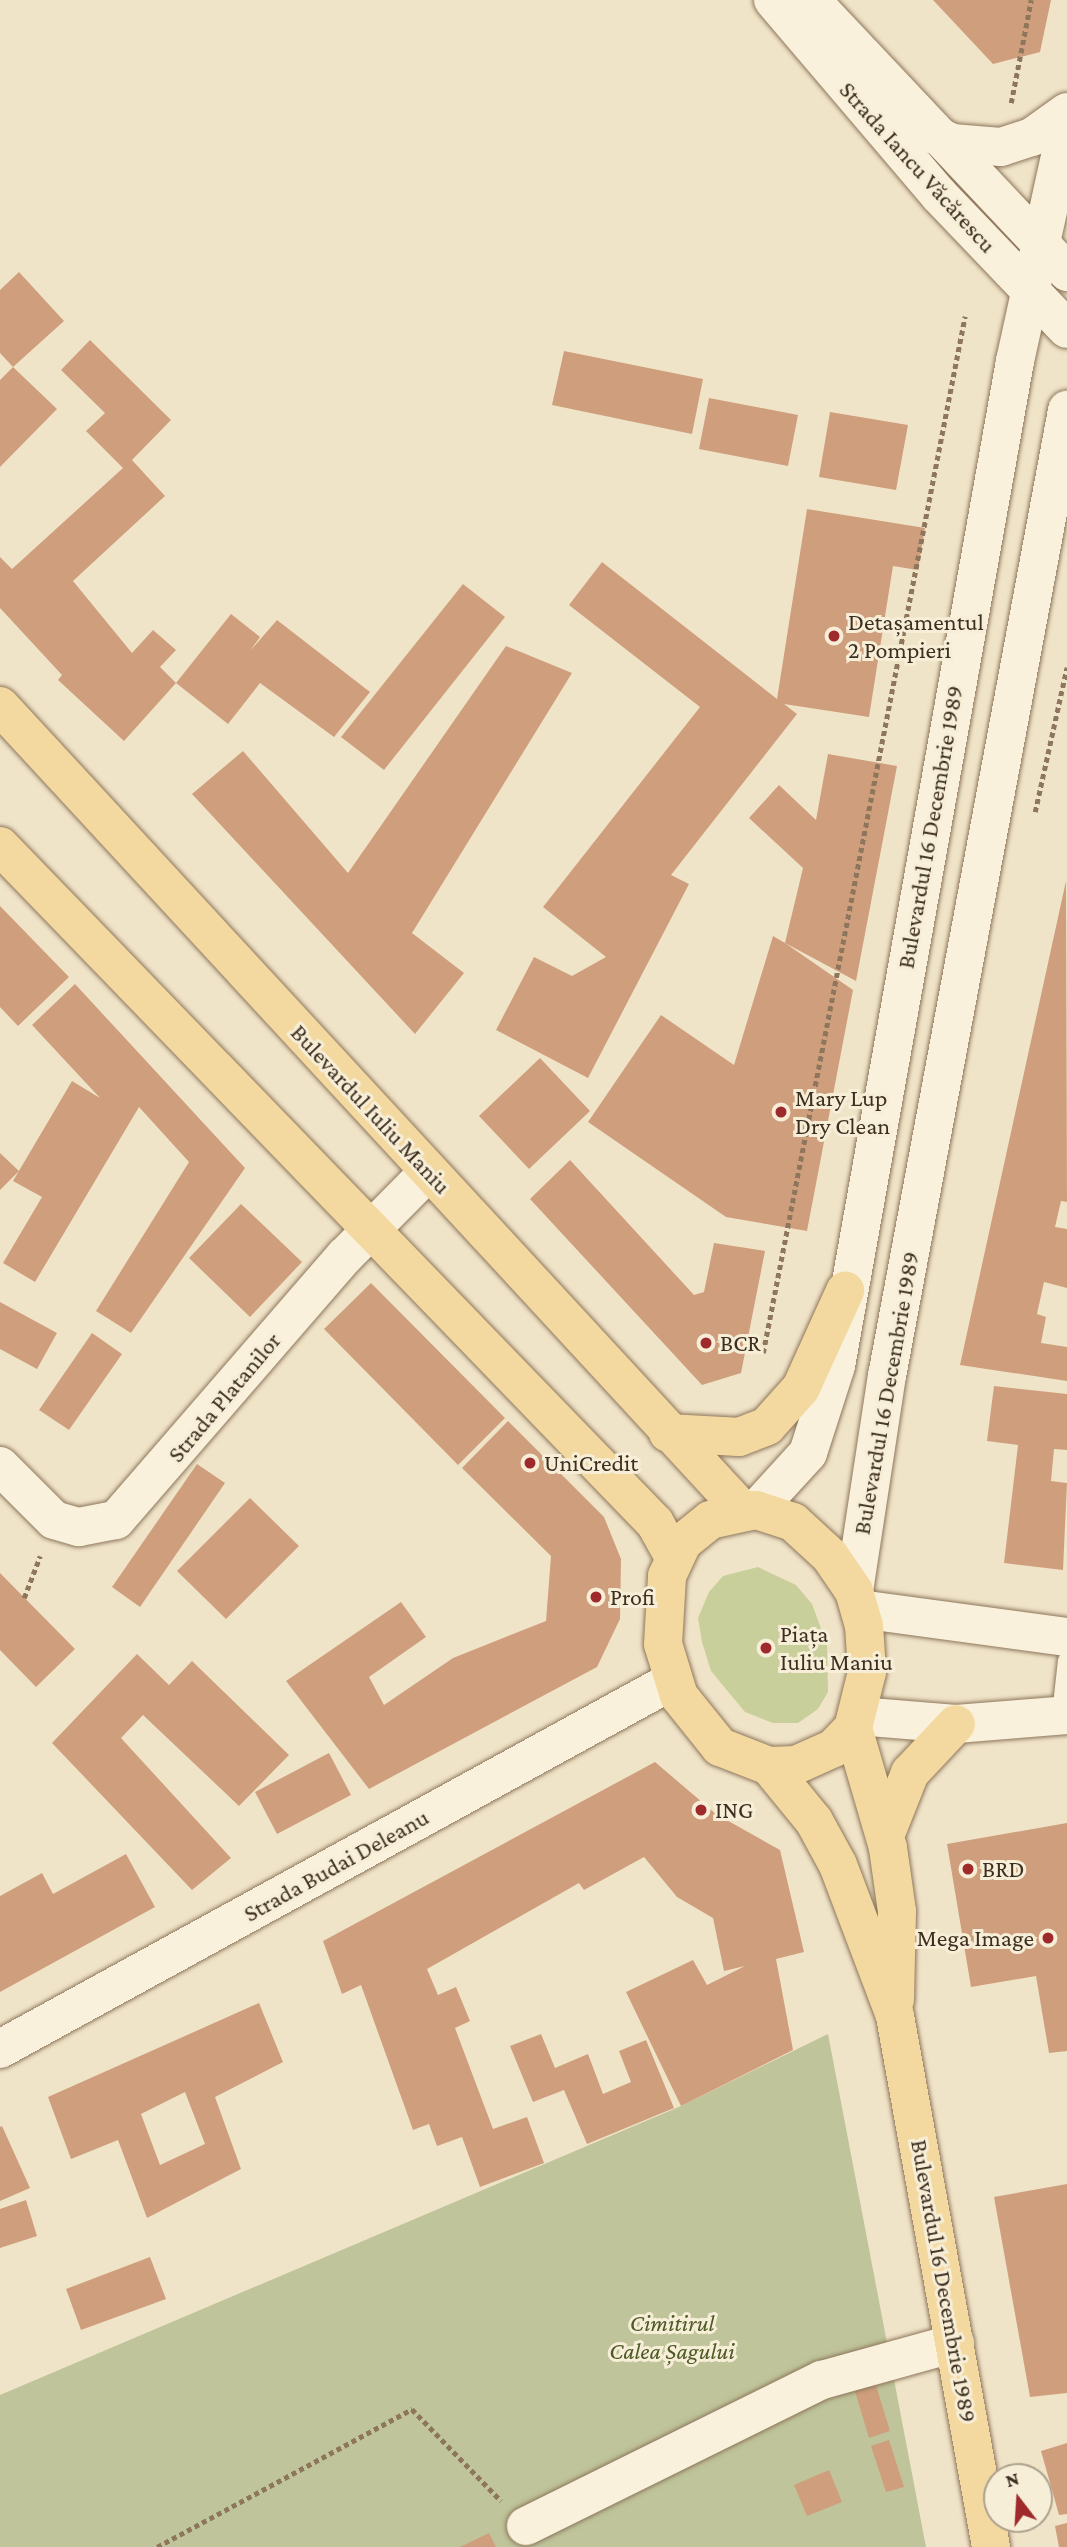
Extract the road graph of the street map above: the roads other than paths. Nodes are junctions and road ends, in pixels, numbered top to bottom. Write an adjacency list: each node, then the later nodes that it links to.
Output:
1 (773, 0): 8 (main road, Strada Iancu Văcărescu)
2 (811, 0): 5 (main road, Strada Iancu Văcărescu)
3 (1067, 113): 5 (main road)
4 (1067, 125): 6 (main road, Bulevardul 16 Decembrie 1989)
5 (930, 133): 6 (main road, Strada Iancu Văcărescu)
6 (1038, 242): 7 (main road, Strada Iancu Văcărescu); 8 (main road, Bulevardul 16 Decembrie 1989)
7 (1067, 272)
8 (1029, 289): 9 (main road, Strada Iancu Văcărescu); 15 (main road, Bulevardul 16 Decembrie 1989)
9 (1067, 329)
10 (1067, 410): 20 (main road, Bulevardul 16 Decembrie 1989)
11 (0, 706): 13 (main road, Bulevardul Iuliu Maniu)
12 (0, 846): 14 (main road)
13 (428, 1172): 14 (main road, Strada Platanilor); 16 (main road, Bulevardul Iuliu Maniu)
14 (371, 1230): 17 (main road, Strada Platanilor); 19 (main road)
15 (845, 1291): 16 (main road); 18 (main road, Bulevardul 16 Decembrie 1989)
16 (668, 1433): 18 (main road, Bulevardul Iuliu Maniu)
17 (0, 1466)
18 (749, 1510): 19 (main road); 20 (main road)
19 (674, 1557): 23 (main road)
20 (857, 1600): 21 (main road); 25 (main road)
21 (1067, 1637)
22 (1067, 1660): 24 (lane)
23 (673, 1681): 27 (main road); 30 (main road, Strada Budai Deleanu)
24 (1064, 1714): 26 (main road)
25 (855, 1722): 26 (main road); 27 (main road); 28 (main road, Bulevardul 16 Decembrie 1989)
26 (956, 1724): 28 (main road)
27 (769, 1766): 29 (main road, Bulevardul 16 Decembrie 1989)
28 (885, 1836): 29 (main road, Bulevardul 16 Decembrie 1989)
29 (895, 2016): 31 (main road, Bulevardul 16 Decembrie 1989)
30 (0, 2049)
31 (956, 2343): 32 (main road); 33 (main road, Bulevardul 16 Decembrie 1989)
32 (526, 2526)
33 (991, 2547)

